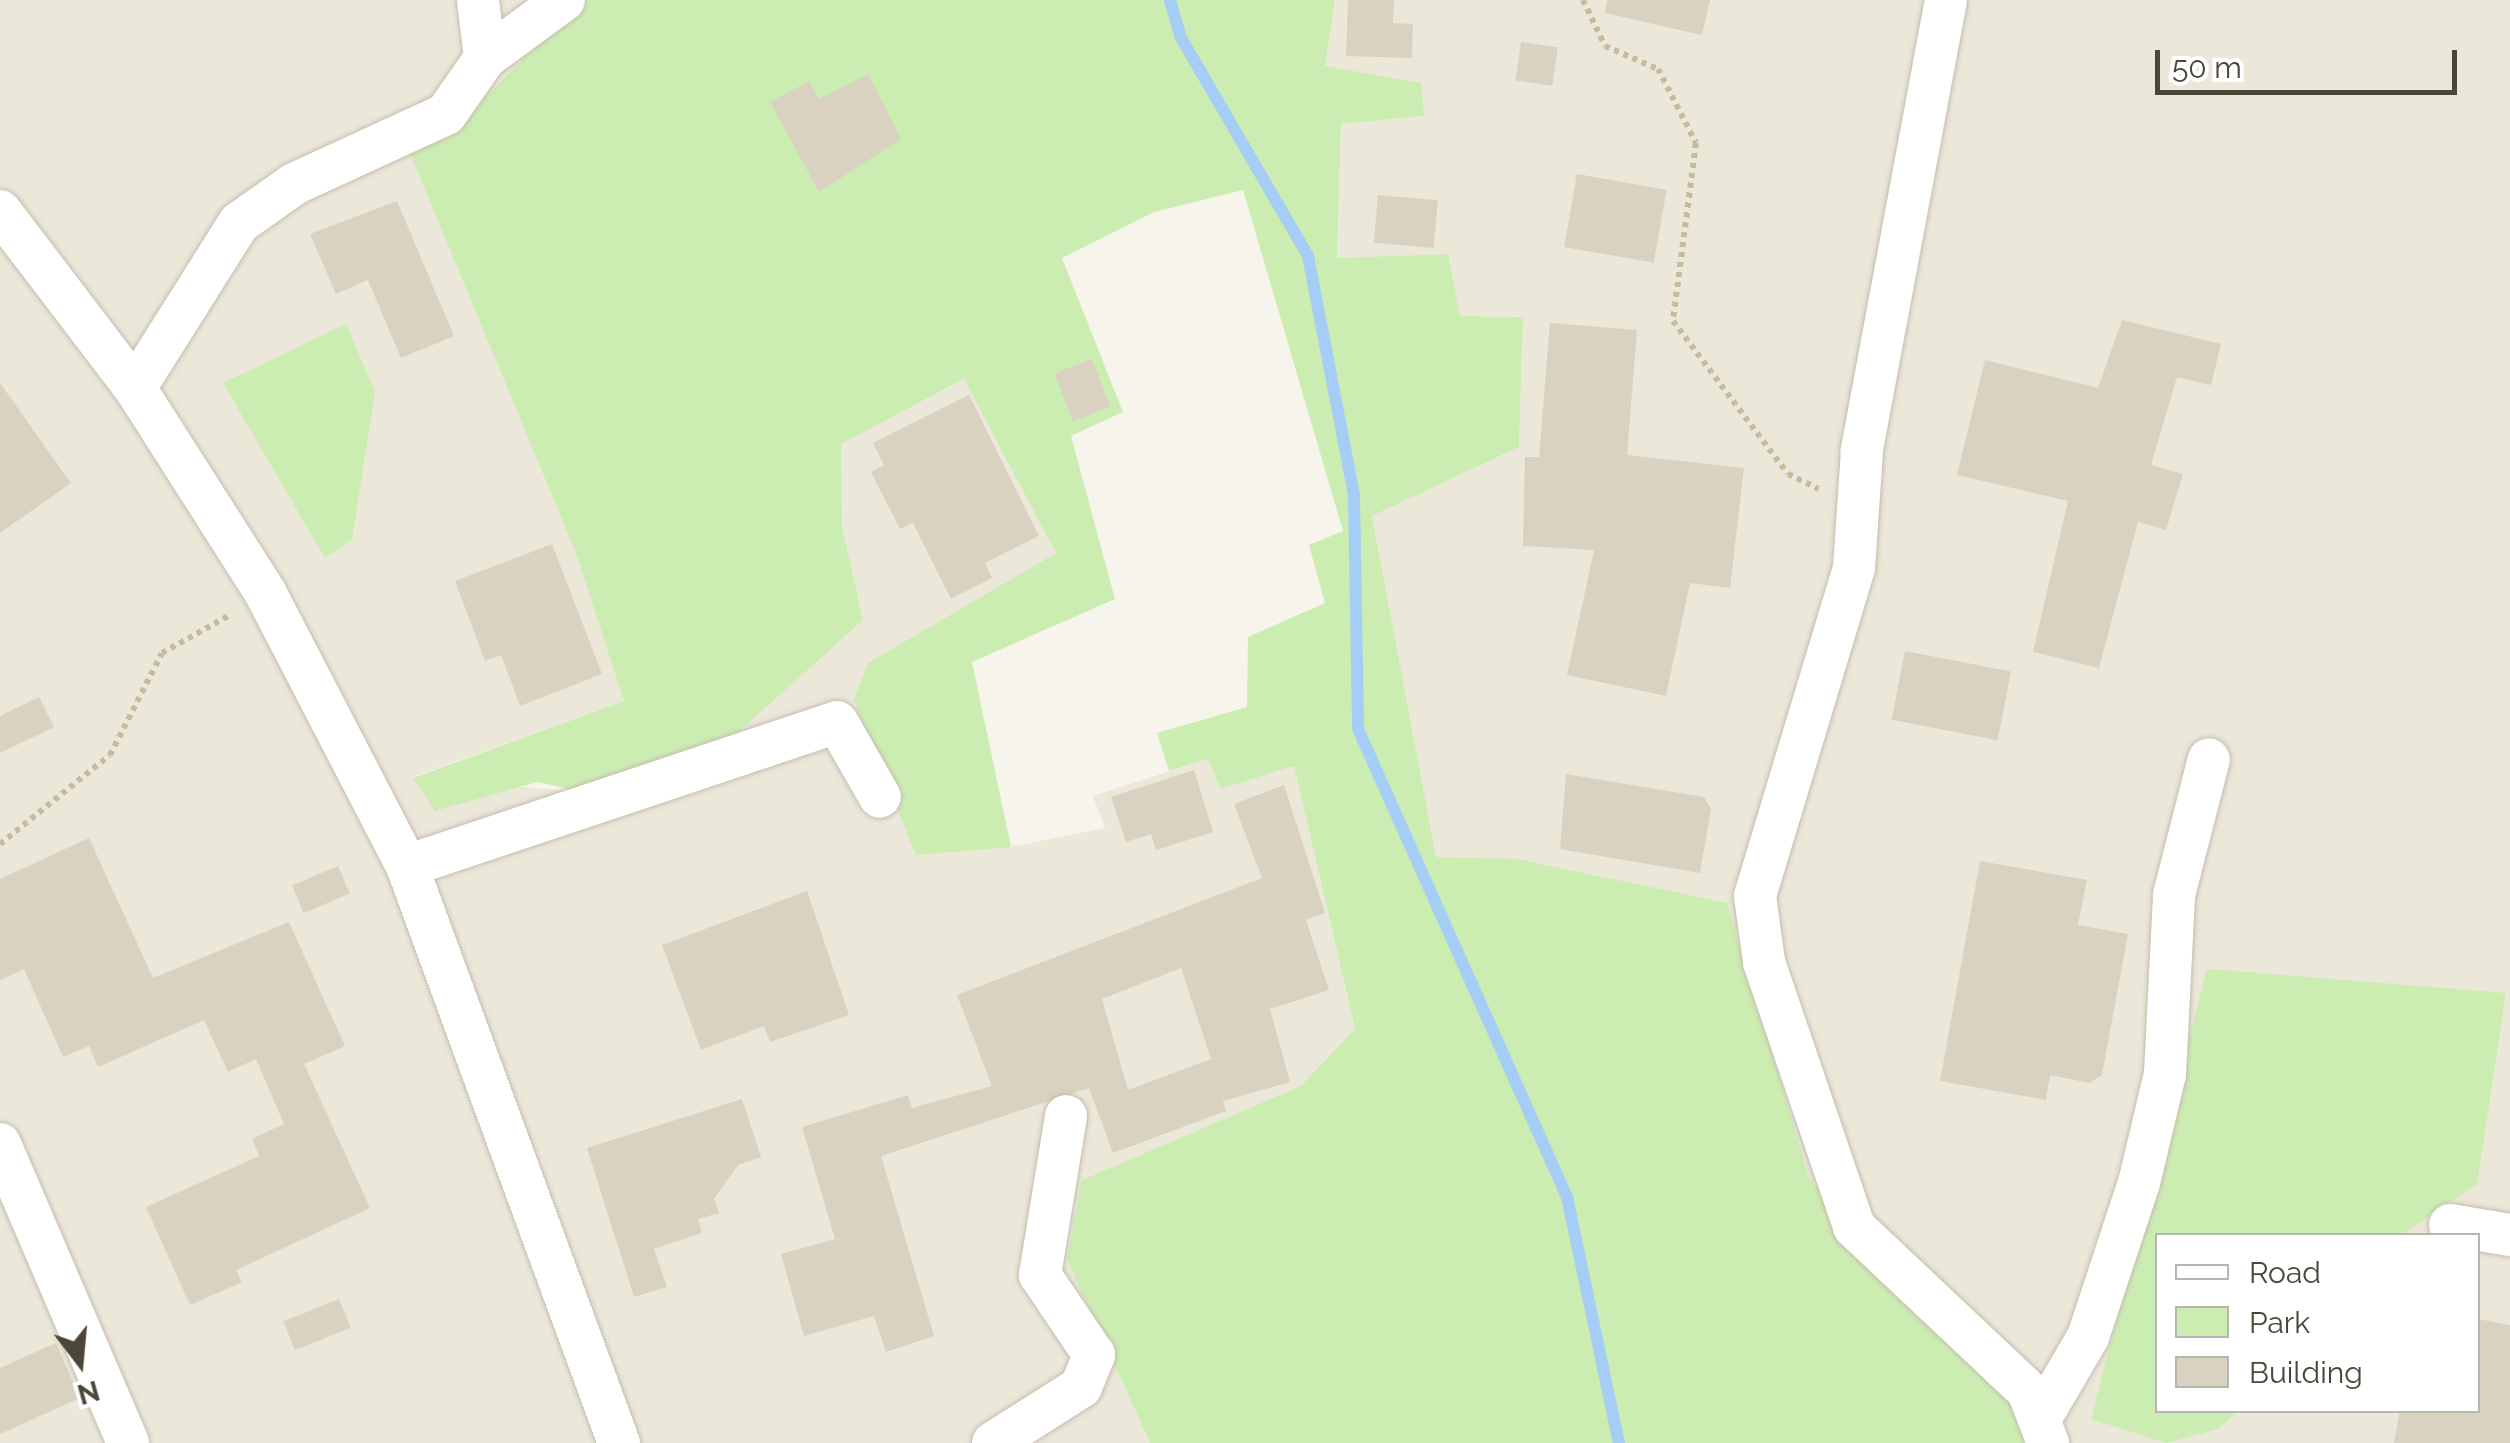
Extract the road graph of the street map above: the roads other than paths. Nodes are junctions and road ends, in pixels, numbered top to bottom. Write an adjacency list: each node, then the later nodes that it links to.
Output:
1 (478, 0): 4 (street)
2 (564, 0): 4 (street)
3 (1946, 0): 14 (street)
4 (485, 58): 6 (street)
5 (0, 210): 6 (street)
6 (136, 388): 9 (street)
7 (2209, 759): 14 (street)
8 (880, 796): 9 (street)
9 (406, 866): 16 (street)
10 (1066, 1116): 17 (street)
11 (0, 1144): 15 (street)
12 (2450, 1225): 13 (street)
13 (2510, 1235)
14 (2045, 1428)
15 (128, 1443)
16 (619, 1443)
17 (993, 1443)

